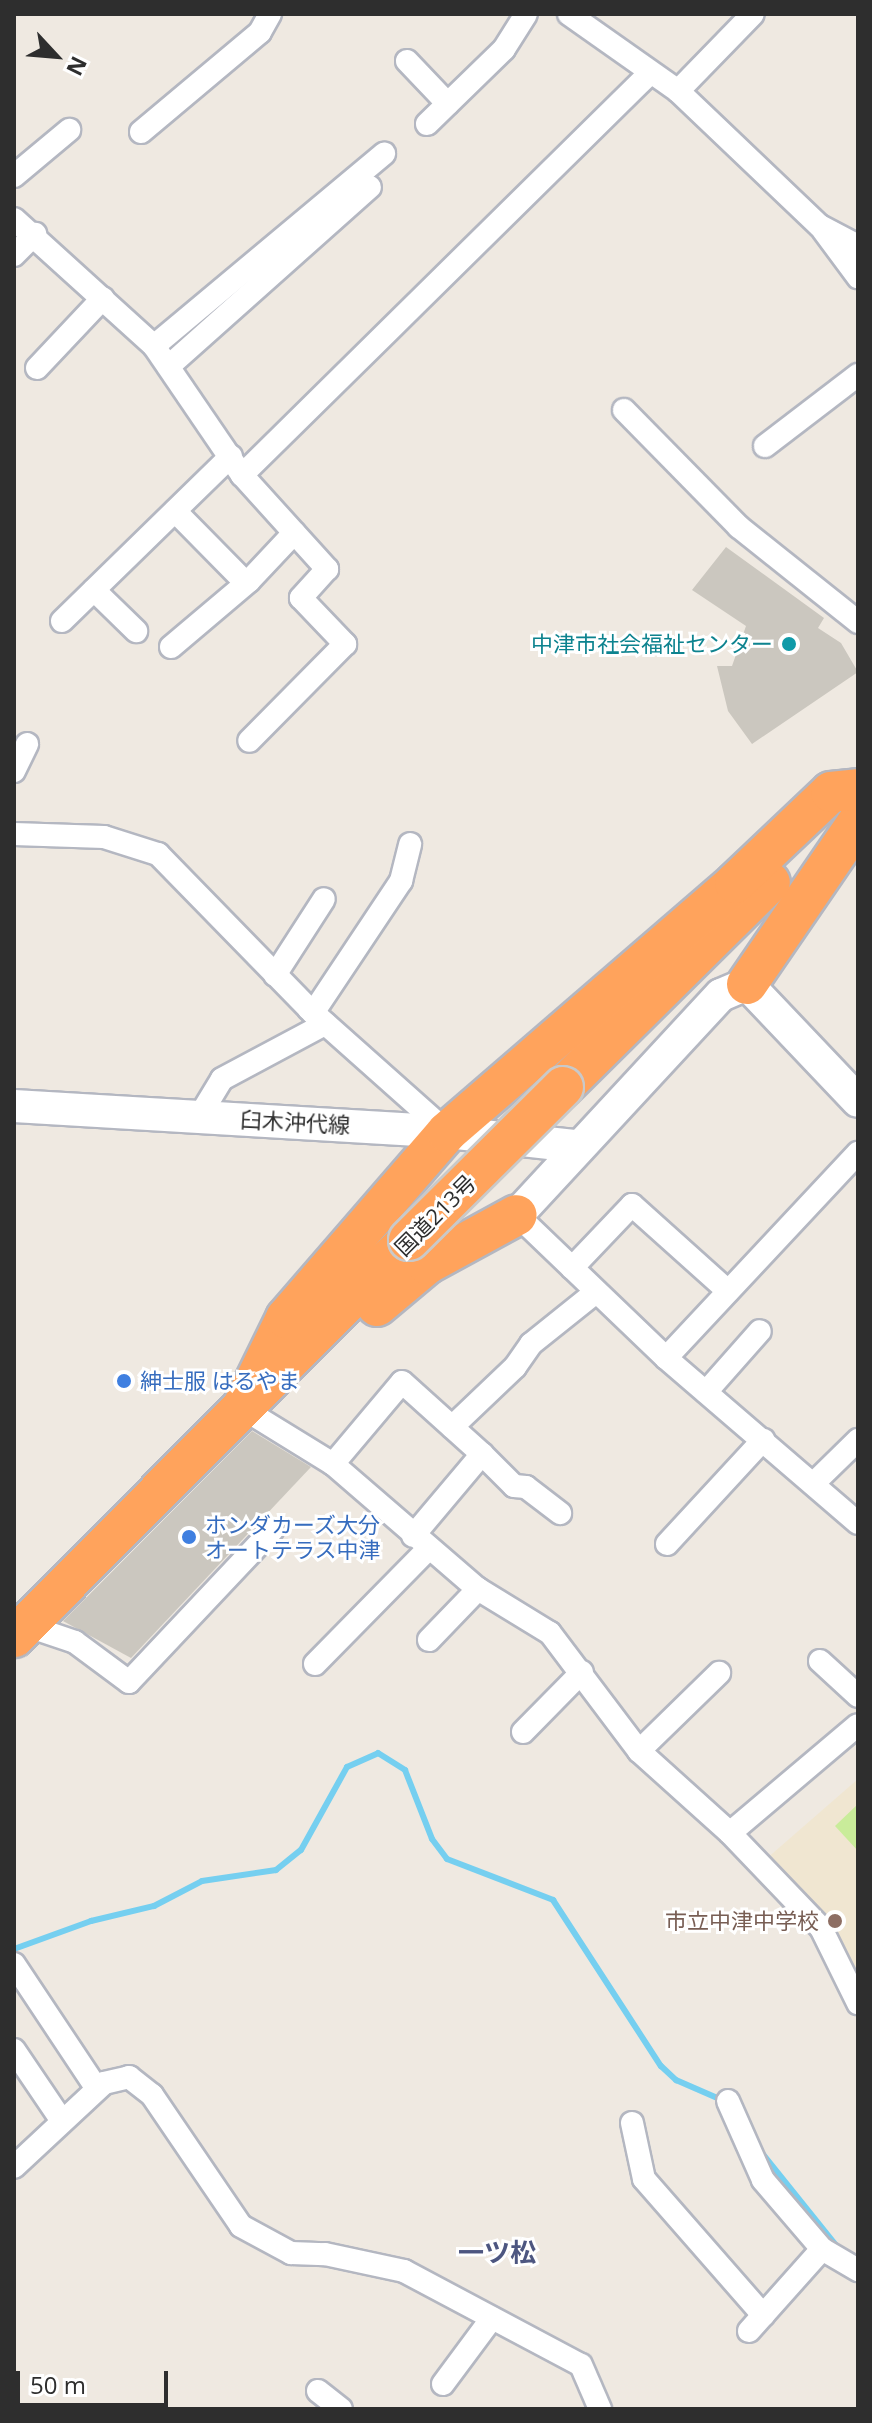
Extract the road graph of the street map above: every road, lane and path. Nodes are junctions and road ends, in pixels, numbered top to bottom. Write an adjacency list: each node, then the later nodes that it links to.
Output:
1 (270, 14): 11 (street)
2 (526, 14): 8 (street)
3 (569, 14): 6 (street)
4 (753, 14): 7 (street)
5 (407, 61): 8 (street)
6 (650, 73): 7 (street); 28 (street)
7 (678, 91): 16 (street)
8 (448, 104): 9 (street)
9 (427, 124)
10 (69, 130): 13 (street)
11 (141, 132)
12 (384, 154): 22 (street)
13 (14, 176)
14 (370, 187): 23 (street)
15 (14, 219): 17 (street)
16 (820, 226): 18 (street); 20 (street)
17 (35, 234): 19 (street); 21 (street)
18 (858, 246)
19 (14, 255)
20 (858, 277)
21 (103, 298): 22 (street); 24 (street)
22 (154, 346): 23 (street)
23 (169, 366): 28 (street)
24 (37, 368)
25 (858, 375): 27 (street)
26 (624, 410): 34 (street)
27 (765, 446)
28 (236, 466): 29 (street); 30 (street)
29 (175, 511): 31 (street); 32 (street)
30 (294, 533): 31 (street); 37 (street)
31 (246, 583): 36 (street)
32 (94, 590): 33 (street); 35 (street)
33 (62, 621)
34 (858, 622)
35 (136, 631)
36 (171, 647)
37 (249, 741)
38 (27, 744): 39 (street)
39 (14, 771)
40 (858, 792): 51 (highway); 61 (highway, 国道213号, bridge)
41 (858, 822): 46 (highway)
42 (14, 834): 45 (street)
43 (410, 844): 47 (street)
44 (324, 899): 45 (street)
45 (275, 975): 47 (street)
46 (747, 984): 48 (main road); 52 (main road)
47 (319, 1019): 50 (street); 51 (street)
48 (858, 1101)
49 (14, 1106): 50 (main road, 臼木沖代線)
50 (199, 1117): 51 (main road, 臼木沖代線)
51 (447, 1132): 52 (main road, 臼木沖代線); 61 (highway)
52 (576, 1146): 54 (main road)
53 (858, 1153): 56 (street)
54 (517, 1215): 55 (street); 61 (highway)
55 (572, 1268): 56 (street); 57 (street)
56 (728, 1291): 59 (street)
57 (596, 1292): 59 (street); 62 (street)
58 (760, 1331): 60 (street)
59 (666, 1358): 60 (street)
60 (706, 1392): 63 (street)
61 (242, 1408): 66 (street); 74 (highway, 国道213号)
62 (452, 1427): 65 (street); 66 (street)
63 (763, 1440): 67 (street); 72 (street)
64 (858, 1440): 67 (street)
65 (482, 1454): 68 (street); 71 (street)
66 (333, 1464): 71 (street)
67 (814, 1483): 69 (street)
68 (560, 1513)
69 (858, 1523)
70 (272, 1530): 74 (street)
71 (421, 1542): 73 (street); 77 (street)
72 (667, 1544)
73 (478, 1589): 75 (street); 78 (street)
74 (18, 1628)
75 (429, 1640)
76 (820, 1661): 80 (street)
77 (315, 1664)
78 (582, 1672): 82 (street); 83 (street)
79 (719, 1673): 83 (street)
80 (858, 1696)
81 (858, 1725): 84 (street)
82 (523, 1732)
83 (639, 1751): 84 (street)
84 (730, 1833): 86 (street)
85 (14, 1964): 88 (street)
86 (858, 2003)
87 (14, 2050): 90 (street)
88 (97, 2089): 90 (street); 95 (street)
89 (728, 2101): 93 (street)
90 (62, 2121): 92 (street)
91 (632, 2123): 93 (street)
92 (14, 2167)
93 (822, 2249): 94 (street)
94 (858, 2270)
95 (492, 2318): 96 (street); 99 (street)
96 (443, 2384)
97 (318, 2391): 98 (street)
98 (341, 2409)
99 (600, 2409)

